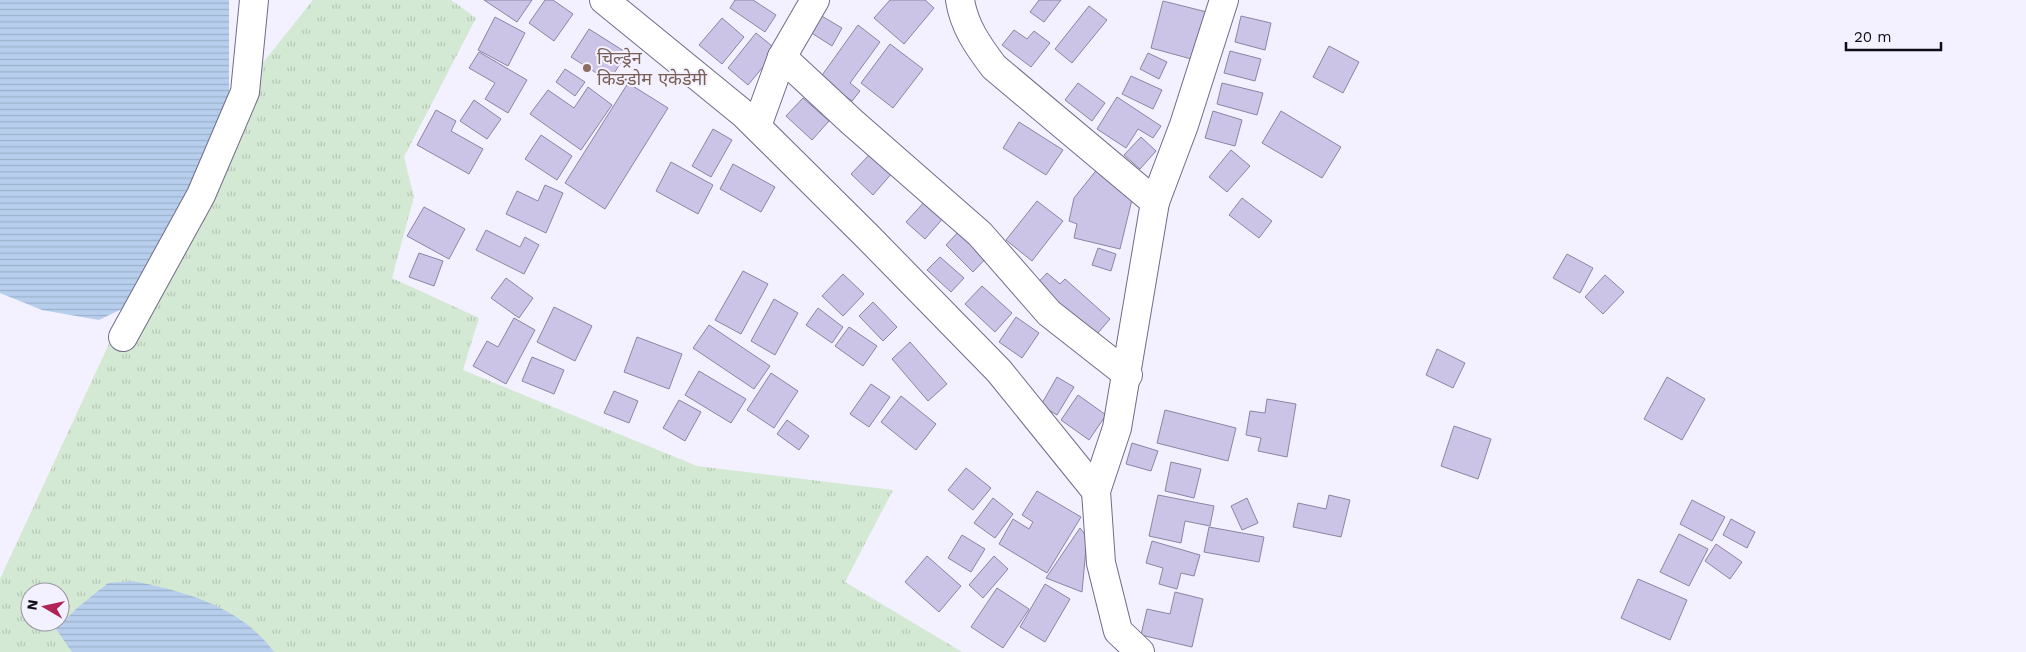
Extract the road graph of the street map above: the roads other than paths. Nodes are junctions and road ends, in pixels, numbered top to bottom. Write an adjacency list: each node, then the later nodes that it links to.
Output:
1 (254, 0): 9 (street)
2 (604, 0): 7 (street)
3 (815, 0): 6 (street)
4 (960, 0): 8 (street)
5 (1224, 0): 8 (street)
6 (782, 57): 7 (street); 10 (street)
7 (757, 126): 11 (street)
8 (1155, 202): 10 (street)
9 (123, 337)
10 (1128, 375): 11 (street)
11 (1096, 492): 12 (street)
12 (1140, 652)

